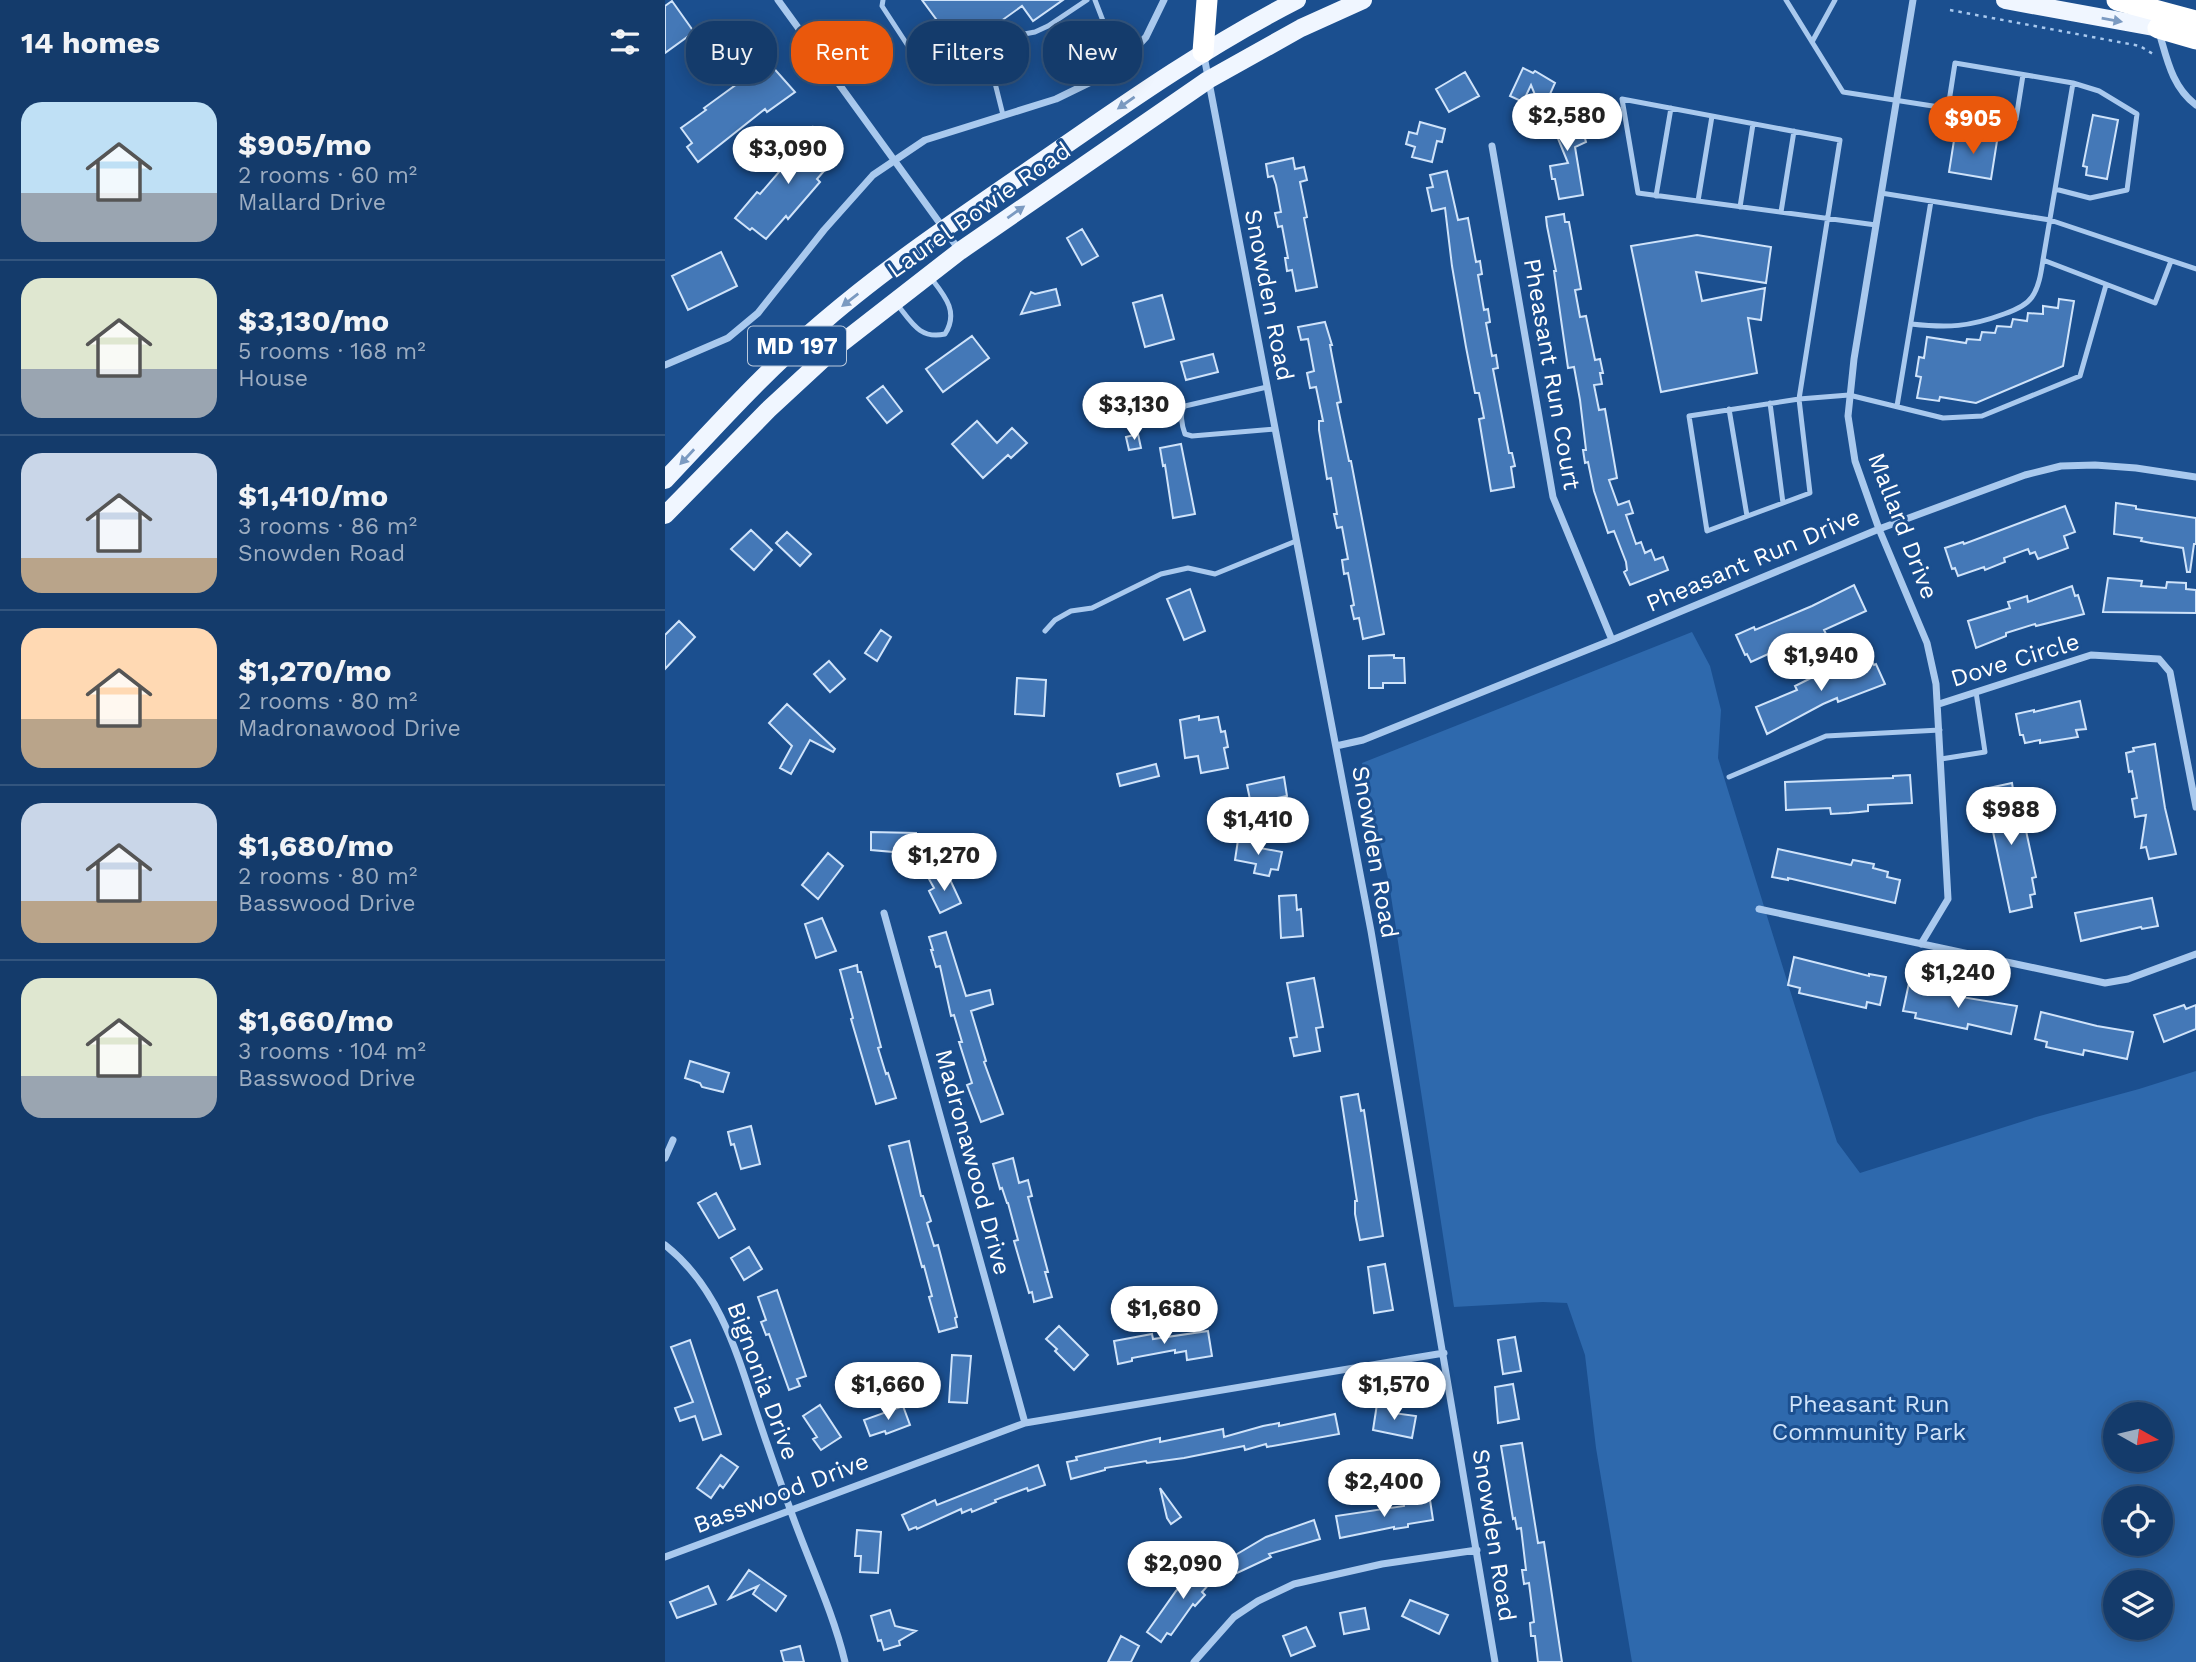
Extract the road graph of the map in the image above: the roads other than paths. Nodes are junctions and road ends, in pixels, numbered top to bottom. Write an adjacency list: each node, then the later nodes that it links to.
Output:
1 (778, 0): 37 (street)
2 (883, 0): 21 (lane)
3 (1087, 0): 17 (lane)
4 (1095, 0): 14 (lane)
5 (1164, 0): 19 (street)
6 (1207, 0): 22 (highway)
7 (1297, 0): 22 (main road, Laurel Bowie Road / MD 197)
8 (1363, 0): 24 (main road, Laurel Bowie Road / MD 197)
9 (1786, 0): 20 (lane)
10 (1835, 0): 20 (lane)
11 (1913, 0): 28 (street, Mallard Drive)
12 (2005, 0): 16 (main road, one-way to 16)
13 (2117, 0): 15 (highway)
14 (1103, 21)
15 (2196, 21)
16 (2158, 28): 18 (highway); 29 (street)
17 (1029, 33)
18 (2196, 36)
19 (1142, 41)
20 (1812, 42): 28 (lane)
21 (907, 44)
22 (1203, 52): 24 (street, Snowden Road); 48 (main road, Laurel Bowie Road / MD 197, one-way to 48)
23 (2023, 75): 25 (lane); 31 (lane); 31 (lane)
24 (1208, 80): 49 (main road, Laurel Bowie Road / MD 197, one-way to 24); 58 (street, Snowden Road)
25 (2073, 83): 38 (lane); 38 (lane)
26 (995, 84): 32 (lane)
27 (1087, 84): 32 (street)
28 (1896, 99): 31 (lane); 39 (street, Mallard Drive)
29 (2196, 104)
30 (1671, 108): 33 (lane); 40 (lane); 40 (lane)
31 (1948, 108)
32 (1003, 116): 37 (street)
33 (1712, 116): 34 (lane); 41 (lane)
34 (1753, 124): 35 (lane); 43 (lane)
35 (1794, 131): 44 (lane); 45 (lane)
36 (1492, 146): 73 (street, Pheasant Run Court)
37 (895, 161): 48 (street); 57 (street)
38 (2055, 190): 46 (lane)
39 (1881, 193): 42 (lane); 47 (street, Mallard Drive)
40 (1656, 196): 41 (lane)
41 (1698, 201): 43 (lane)
42 (1931, 201): 46 (lane); 56 (lane)
43 (1739, 207): 44 (lane)
44 (1781, 212): 45 (lane)
45 (1827, 219): 47 (lane); 60 (lane)
46 (2050, 220): 50 (lane); 51 (lane)
47 (1875, 225): 59 (street, Mallard Drive)
48 (944, 229): 49 (street); 66 (main road, Laurel Bowie Road / MD 197, one-way to 66)
49 (960, 251): 53 (main road, Laurel Bowie Road / MD 197)
50 (2043, 260): 54 (lane); 56 (lane)
51 (2171, 261): 52 (lane); 54 (lane)
52 (2196, 269)
53 (928, 275): 55 (main road, Laurel Bowie Road / MD 197); 55 (lane)
54 (2106, 285): 62 (lane)
55 (894, 301): 68 (main road, Laurel Bowie Road / MD 197)
56 (1911, 324): 62 (lane)
57 (665, 365)
58 (1267, 387): 64 (street, Snowden Road); 64 (lane)
59 (1849, 395): 60 (lane); 62 (lane); 70 (street, Mallard Drive)
60 (1799, 399): 61 (lane); 67 (lane)
61 (1770, 404): 63 (lane); 67 (lane)
62 (1897, 406)
63 (1729, 410): 69 (lane); 69 (lane)
64 (1275, 429): 71 (street, Snowden Road)
65 (2196, 477): 70 (street, Pheasant Run Drive)
66 (665, 480)
67 (1783, 503): 69 (lane)
68 (665, 515)
69 (1747, 516)
70 (1879, 529): 73 (street, Pheasant Run Drive); 75 (street, Mallard Drive)
71 (1296, 541): 72 (lane); 77 (street, Snowden Road)
72 (1045, 631)
73 (1612, 640): 77 (street, Pheasant Run Drive)
74 (1976, 692): 75 (street, Dove Circle); 78 (lane); 80 (street, Dove Circle)
75 (1938, 704): 76 (street, Mallard Drive)
76 (1940, 730): 78 (street, Mallard Drive); 79 (lane)
77 (1336, 746): 88 (street, Snowden Road)
78 (1941, 759): 83 (street, Mallard Drive)
79 (1729, 777)
80 (2196, 807)
81 (1759, 909): 83 (street)
82 (884, 913): 89 (street, Madronawood Drive)
83 (1921, 944): 84 (street)
84 (2196, 954)
85 (673, 1140): 86 (street)
86 (665, 1158)
87 (665, 1245): 90 (street, Bignonia Drive)
88 (1444, 1353): 89 (street, Basswood Drive); 91 (street, Snowden Road)
89 (1025, 1423): 90 (street, Basswood Drive)
90 (790, 1510): 92 (street, Basswood Drive); 93 (street, Bignonia Drive)
91 (1476, 1550): 94 (street); 95 (street, Snowden Road)
92 (665, 1557)
93 (845, 1662)
94 (1194, 1662)
95 (1495, 1662)

